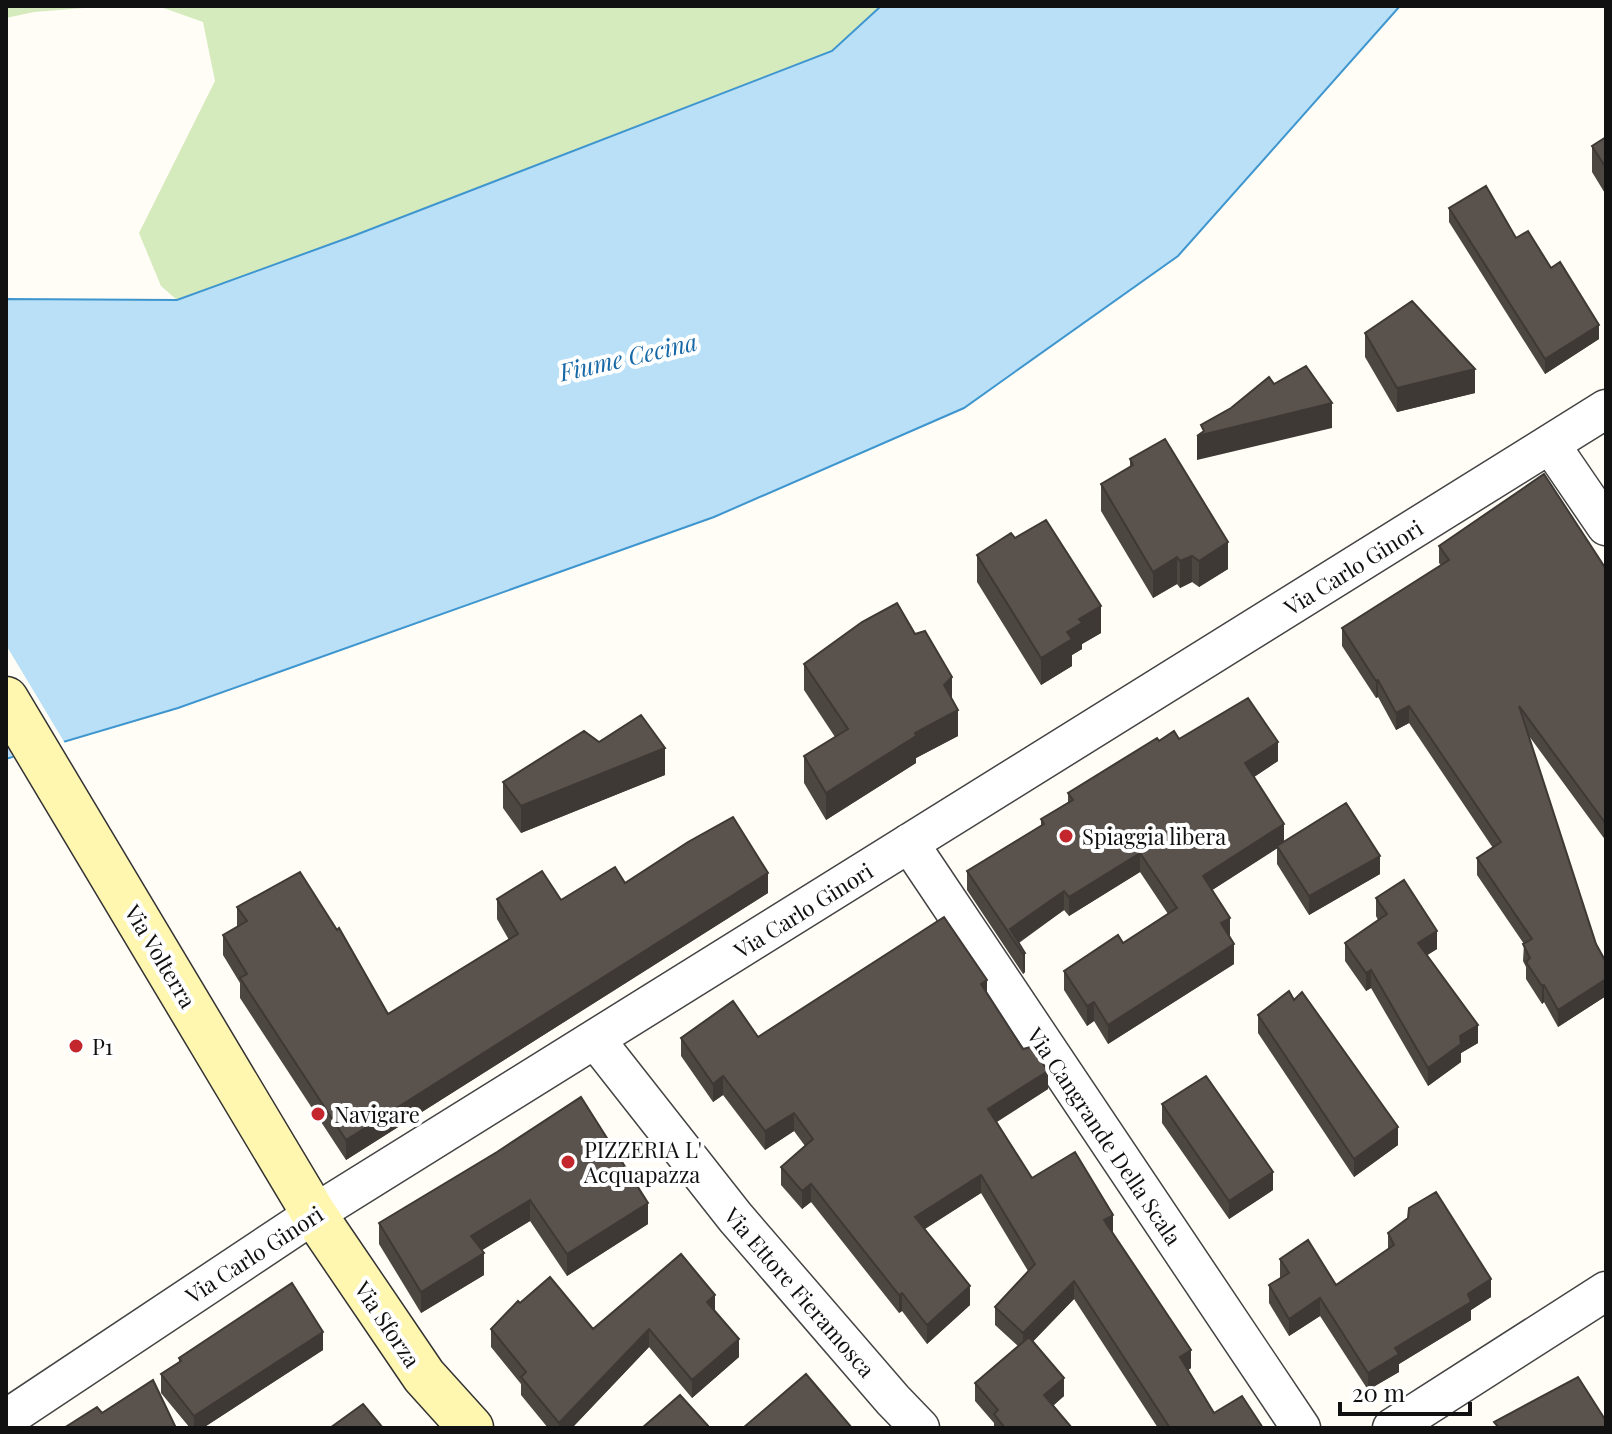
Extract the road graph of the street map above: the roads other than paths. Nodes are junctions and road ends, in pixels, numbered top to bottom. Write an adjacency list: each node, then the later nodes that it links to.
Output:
1 (1606, 409): 2 (street, Via Carlo Ginori)
2 (1550, 444): 3 (street); 5 (street, Via Carlo Ginori)
3 (1606, 526)
4 (6, 699): 7 (street, Via Volterra)
5 (909, 843): 6 (street, Via Carlo Ginori); 12 (street, Via Cangrande Della Scala)
6 (595, 1039): 7 (street, Via Carlo Ginori); 11 (street, Via Ettore Fieramosca)
7 (314, 1214): 9 (street, Via Carlo Ginori); 10 (street, Via Sforza)
8 (1606, 1291): 13 (street)
9 (6, 1419)
10 (471, 1428)
11 (920, 1428)
12 (1301, 1428)
13 (1392, 1428)

